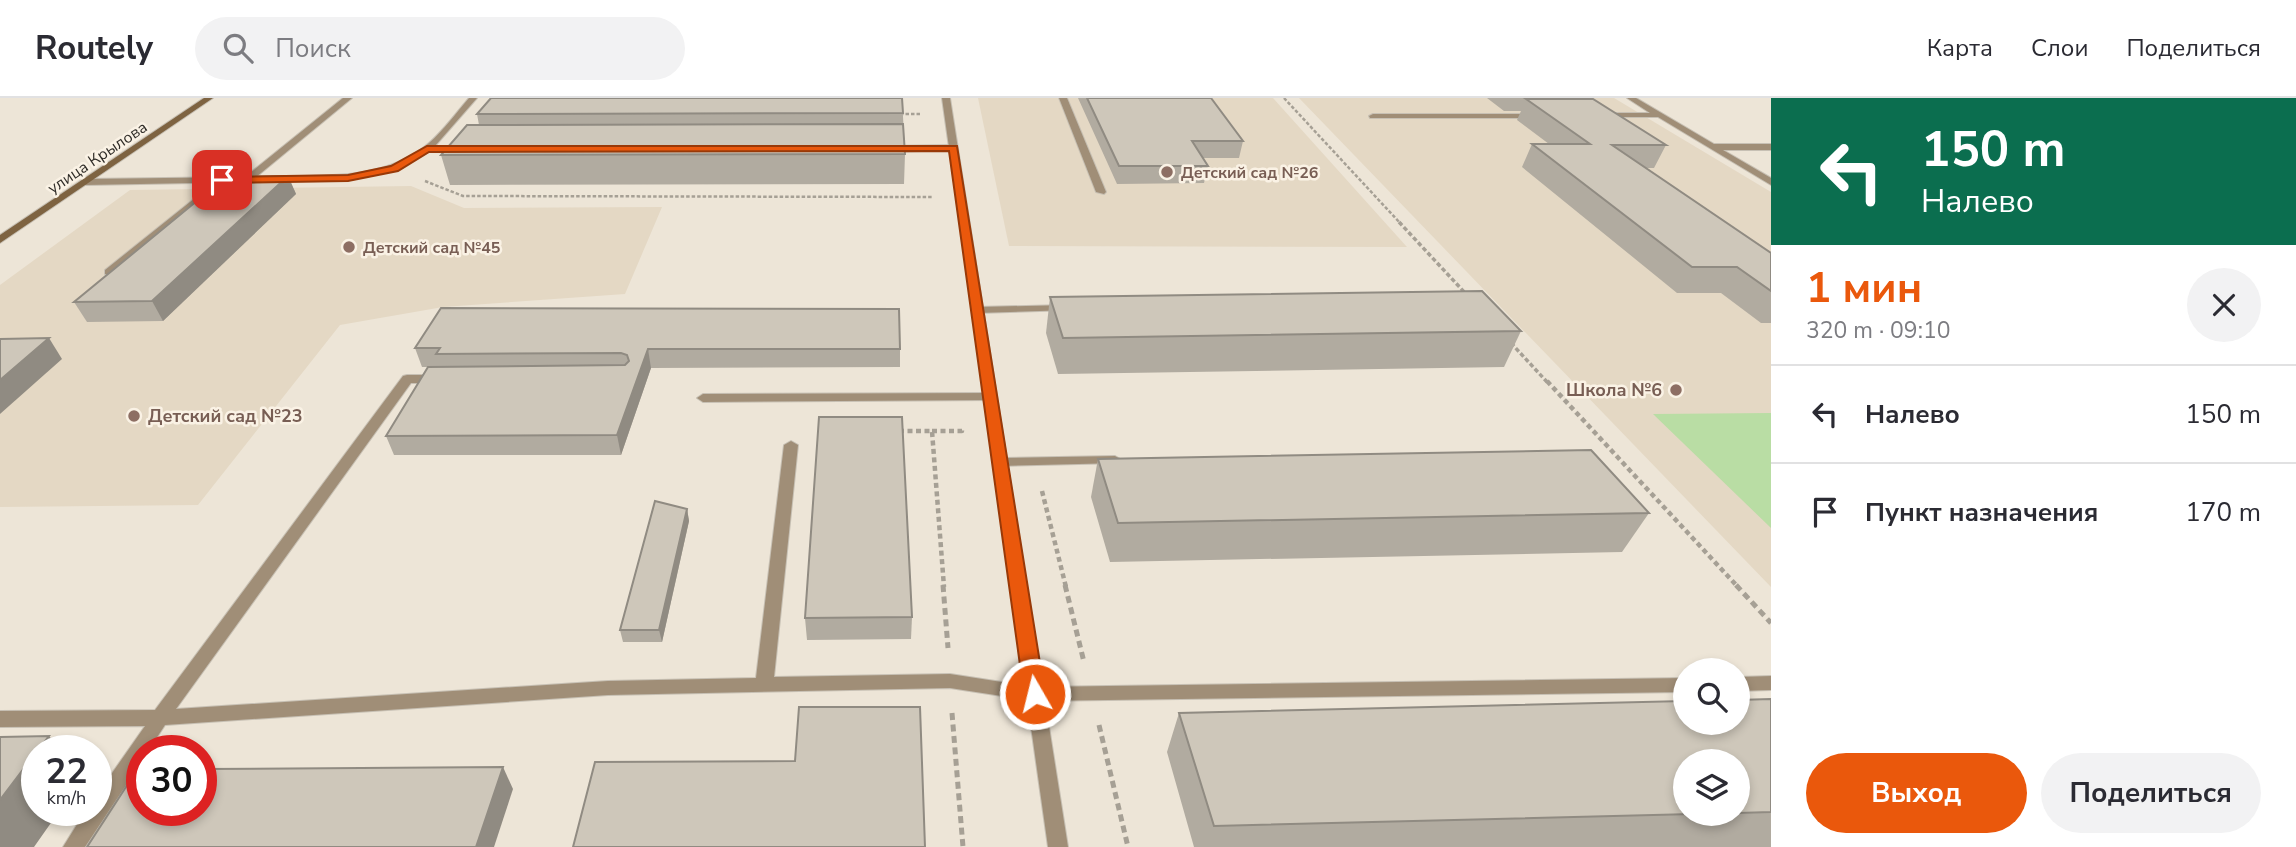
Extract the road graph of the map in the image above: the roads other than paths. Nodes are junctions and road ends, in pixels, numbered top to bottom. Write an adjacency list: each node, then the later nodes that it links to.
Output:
1 (209, 98): 20 (main road, улица Крылова)
2 (348, 98): 18 (street)
3 (473, 98): 14 (street)
4 (946, 98): 13 (street)
5 (1063, 98): 21 (street)
6 (1631, 98): 7 (street)
7 (1660, 115): 10 (street); 11 (street)
8 (1373, 116): 9 (street)
9 (1549, 116)
10 (1589, 116)
11 (1713, 146): 12 (street); 19 (street)
12 (1771, 147)
13 (953, 148): 16 (street); 25 (street)
14 (427, 149): 15 (street); 18 (street)
15 (468, 149)
16 (883, 149)
17 (222, 180): 18 (street); 20 (street); 23 (street)
18 (247, 180)
19 (1771, 181)
20 (85, 182): 22 (main road, улица Крылова)
21 (1101, 192)
22 (0, 240)
23 (109, 272)
24 (1076, 308): 25 (street)
25 (977, 310): 27 (street)
26 (462, 378): 37 (street)
27 (990, 397): 28 (street); 31 (street)
28 (703, 398)
29 (792, 444): 34 (street)
30 (1130, 460): 31 (street)
31 (1000, 462): 36 (street)
32 (1771, 683): 33 (street)
33 (1750, 684)
34 (764, 685): 36 (street); 37 (street)
35 (1673, 685): 36 (street)
36 (1035, 694): 40 (street)
37 (160, 718): 38 (street); 39 (street)
38 (0, 719)
39 (73, 847)
40 (1058, 847)

